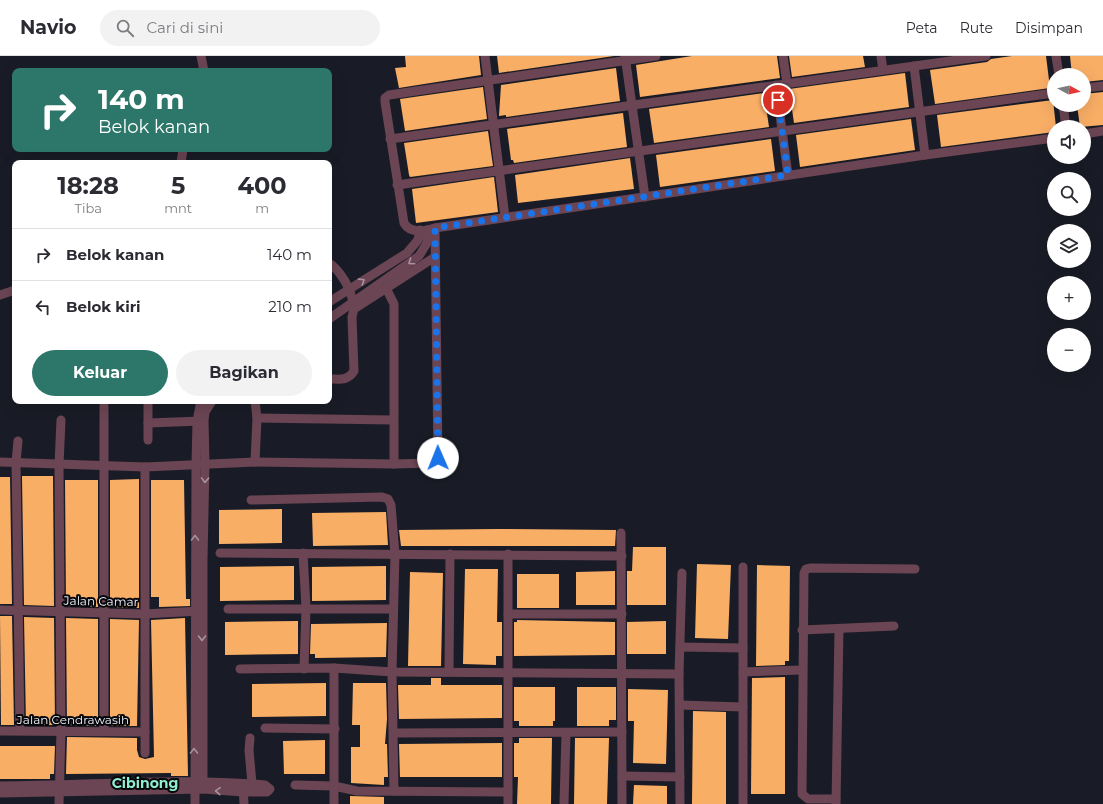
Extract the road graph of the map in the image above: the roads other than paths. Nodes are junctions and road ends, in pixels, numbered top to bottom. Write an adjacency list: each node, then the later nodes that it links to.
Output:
1 (202, 56): 10 (street)
2 (485, 56): 13 (street)
3 (656, 56): 8 (street)
4 (783, 56): 14 (street)
5 (881, 56): 12 (street)
6 (986, 56): 9 (street)
7 (1056, 56): 11 (street)
8 (625, 58): 13 (street); 19 (street)
9 (919, 62): 12 (street); 20 (street)
10 (204, 68)
11 (1058, 68)
12 (883, 70): 14 (street)
13 (488, 80): 21 (street); 25 (street)
14 (787, 84): 15 (street)
15 (776, 85): 19 (street); 22 (street)
16 (1103, 86): 17 (street)
17 (1091, 87)
18 (1047, 94): 20 (street)
19 (632, 105): 21 (street); 27 (street)
20 (920, 111): 22 (street); 28 (street)
21 (494, 125): 25 (street); 29 (street)
22 (782, 131): 27 (street); 30 (street)
23 (1103, 132): 24 (street)
24 (1091, 133)
25 (390, 139): 31 (street)
26 (1047, 139): 28 (street)
27 (638, 151): 29 (street); 32 (street)
28 (925, 155): 30 (street)
29 (500, 170): 31 (street); 33 (street)
30 (788, 175): 32 (street)
31 (397, 185): 34 (street)
32 (645, 197): 33 (street)
33 (505, 217): 34 (street)
34 (427, 229): 35 (street); 38 (street, one-way to 34); 42 (street, one-way to 42)
35 (435, 257): 37 (street); 61 (street)
36 (332, 266): 38 (street)
37 (386, 288): 42 (street); 51 (street)
38 (349, 289): 41 (street); 42 (street)
39 (12, 291): 40 (street)
40 (0, 295)
41 (332, 300)
42 (355, 305): 43 (street); 44 (street)
43 (332, 317)
44 (332, 379)
45 (148, 404): 53 (street)
46 (206, 404): 52 (street)
47 (255, 404): 49 (street)
48 (104, 406): 63 (street)
49 (257, 418): 51 (street); 58 (street)
50 (61, 420): 62 (street)
51 (393, 420): 61 (street)
52 (200, 421): 53 (street); 59 (street); 60 (street)
53 (148, 423): 54 (street)
54 (148, 440)
55 (18, 441): 57 (street)
56 (0, 462): 57 (street)
57 (16, 462): 62 (street); 80 (street)
58 (255, 462): 60 (street); 61 (street)
59 (196, 464): 60 (street); 64 (street); 81 (street, one-way to 59)
60 (205, 464): 81 (street, one-way to 81)
61 (394, 464)
62 (58, 465): 63 (street); 82 (street)
63 (105, 465): 64 (street); 83 (street)
64 (145, 467): 84 (street)
65 (251, 500): 69 (street)
66 (622, 533): 72 (street)
67 (220, 553): 68 (street)
68 (303, 553): 69 (street); 76 (street)
69 (395, 554): 70 (street); 78 (street)
70 (450, 554): 71 (street); 97 (street)
71 (508, 554): 72 (street); 85 (street)
72 (622, 556): 86 (street)
73 (743, 567): 91 (street)
74 (915, 569): 89 (street)
75 (682, 572): 90 (street)
76 (306, 608): 77 (street); 78 (street); 94 (street)
77 (228, 609)
78 (393, 609): 96 (street)
79 (0, 610): 80 (street, Jalan Camar)
80 (17, 610): 82 (street, Jalan Camar); 105 (street)
81 (199, 611): 84 (street, Jalan Camar); 121 (street)
82 (59, 612): 83 (street, Jalan Camar); 109 (street)
83 (103, 612): 84 (street, Jalan Camar); 106 (street)
84 (144, 614): 110 (street)
85 (508, 614): 86 (street); 99 (street)
86 (622, 614): 100 (street)
87 (894, 626): 88 (street)
88 (840, 629): 89 (street); 128 (street)
89 (802, 630): 95 (street)
90 (680, 646): 91 (street); 101 (street)
91 (743, 648): 98 (street)
92 (334, 668): 94 (street); 96 (street); 107 (street)
93 (240, 669): 94 (street)
94 (304, 669)
95 (802, 670): 98 (street); 128 (street)
96 (392, 672): 97 (street); 114 (street)
97 (449, 672): 99 (street)
98 (743, 672): 103 (street)
99 (508, 673): 100 (street); 113 (street)
100 (621, 674): 101 (street); 112 (street)
101 (679, 674): 102 (street)
102 (680, 705): 103 (street); 118 (street)
103 (743, 707): 137 (street)
104 (265, 728): 107 (street)
105 (20, 730): 108 (street, Jalan Cendrawasih); 109 (street, Jalan Cendrawasih)
106 (104, 730): 109 (street, Jalan Cendrawasih); 110 (street, Jalan Cendrawasih)
107 (335, 730): 122 (street)
108 (0, 731)
109 (61, 731): 124 (street)
110 (145, 732): 116 (street)
111 (566, 732): 112 (street); 113 (street); 134 (street)
112 (622, 732): 117 (street)
113 (508, 733): 114 (street); 126 (street)
114 (394, 734): 125 (street)
115 (250, 738): 123 (street)
116 (145, 753)
117 (622, 776): 118 (street); 135 (street)
118 (680, 777): 136 (street)
119 (295, 785): 122 (street)
120 (0, 786): 124 (street)
121 (199, 786): 123 (street); 124 (street); 130 (street)
122 (334, 786): 125 (street); 132 (street)
123 (246, 787): 131 (street)
124 (58, 790): 127 (street); 129 (street)
125 (394, 791): 126 (street)
126 (508, 792): 133 (street)
127 (0, 793)
128 (836, 801)
129 (59, 804)
130 (195, 804)
131 (244, 804)
132 (334, 804)
133 (508, 804)
134 (564, 804)
135 (622, 804)
136 (680, 804)
137 (743, 804)

